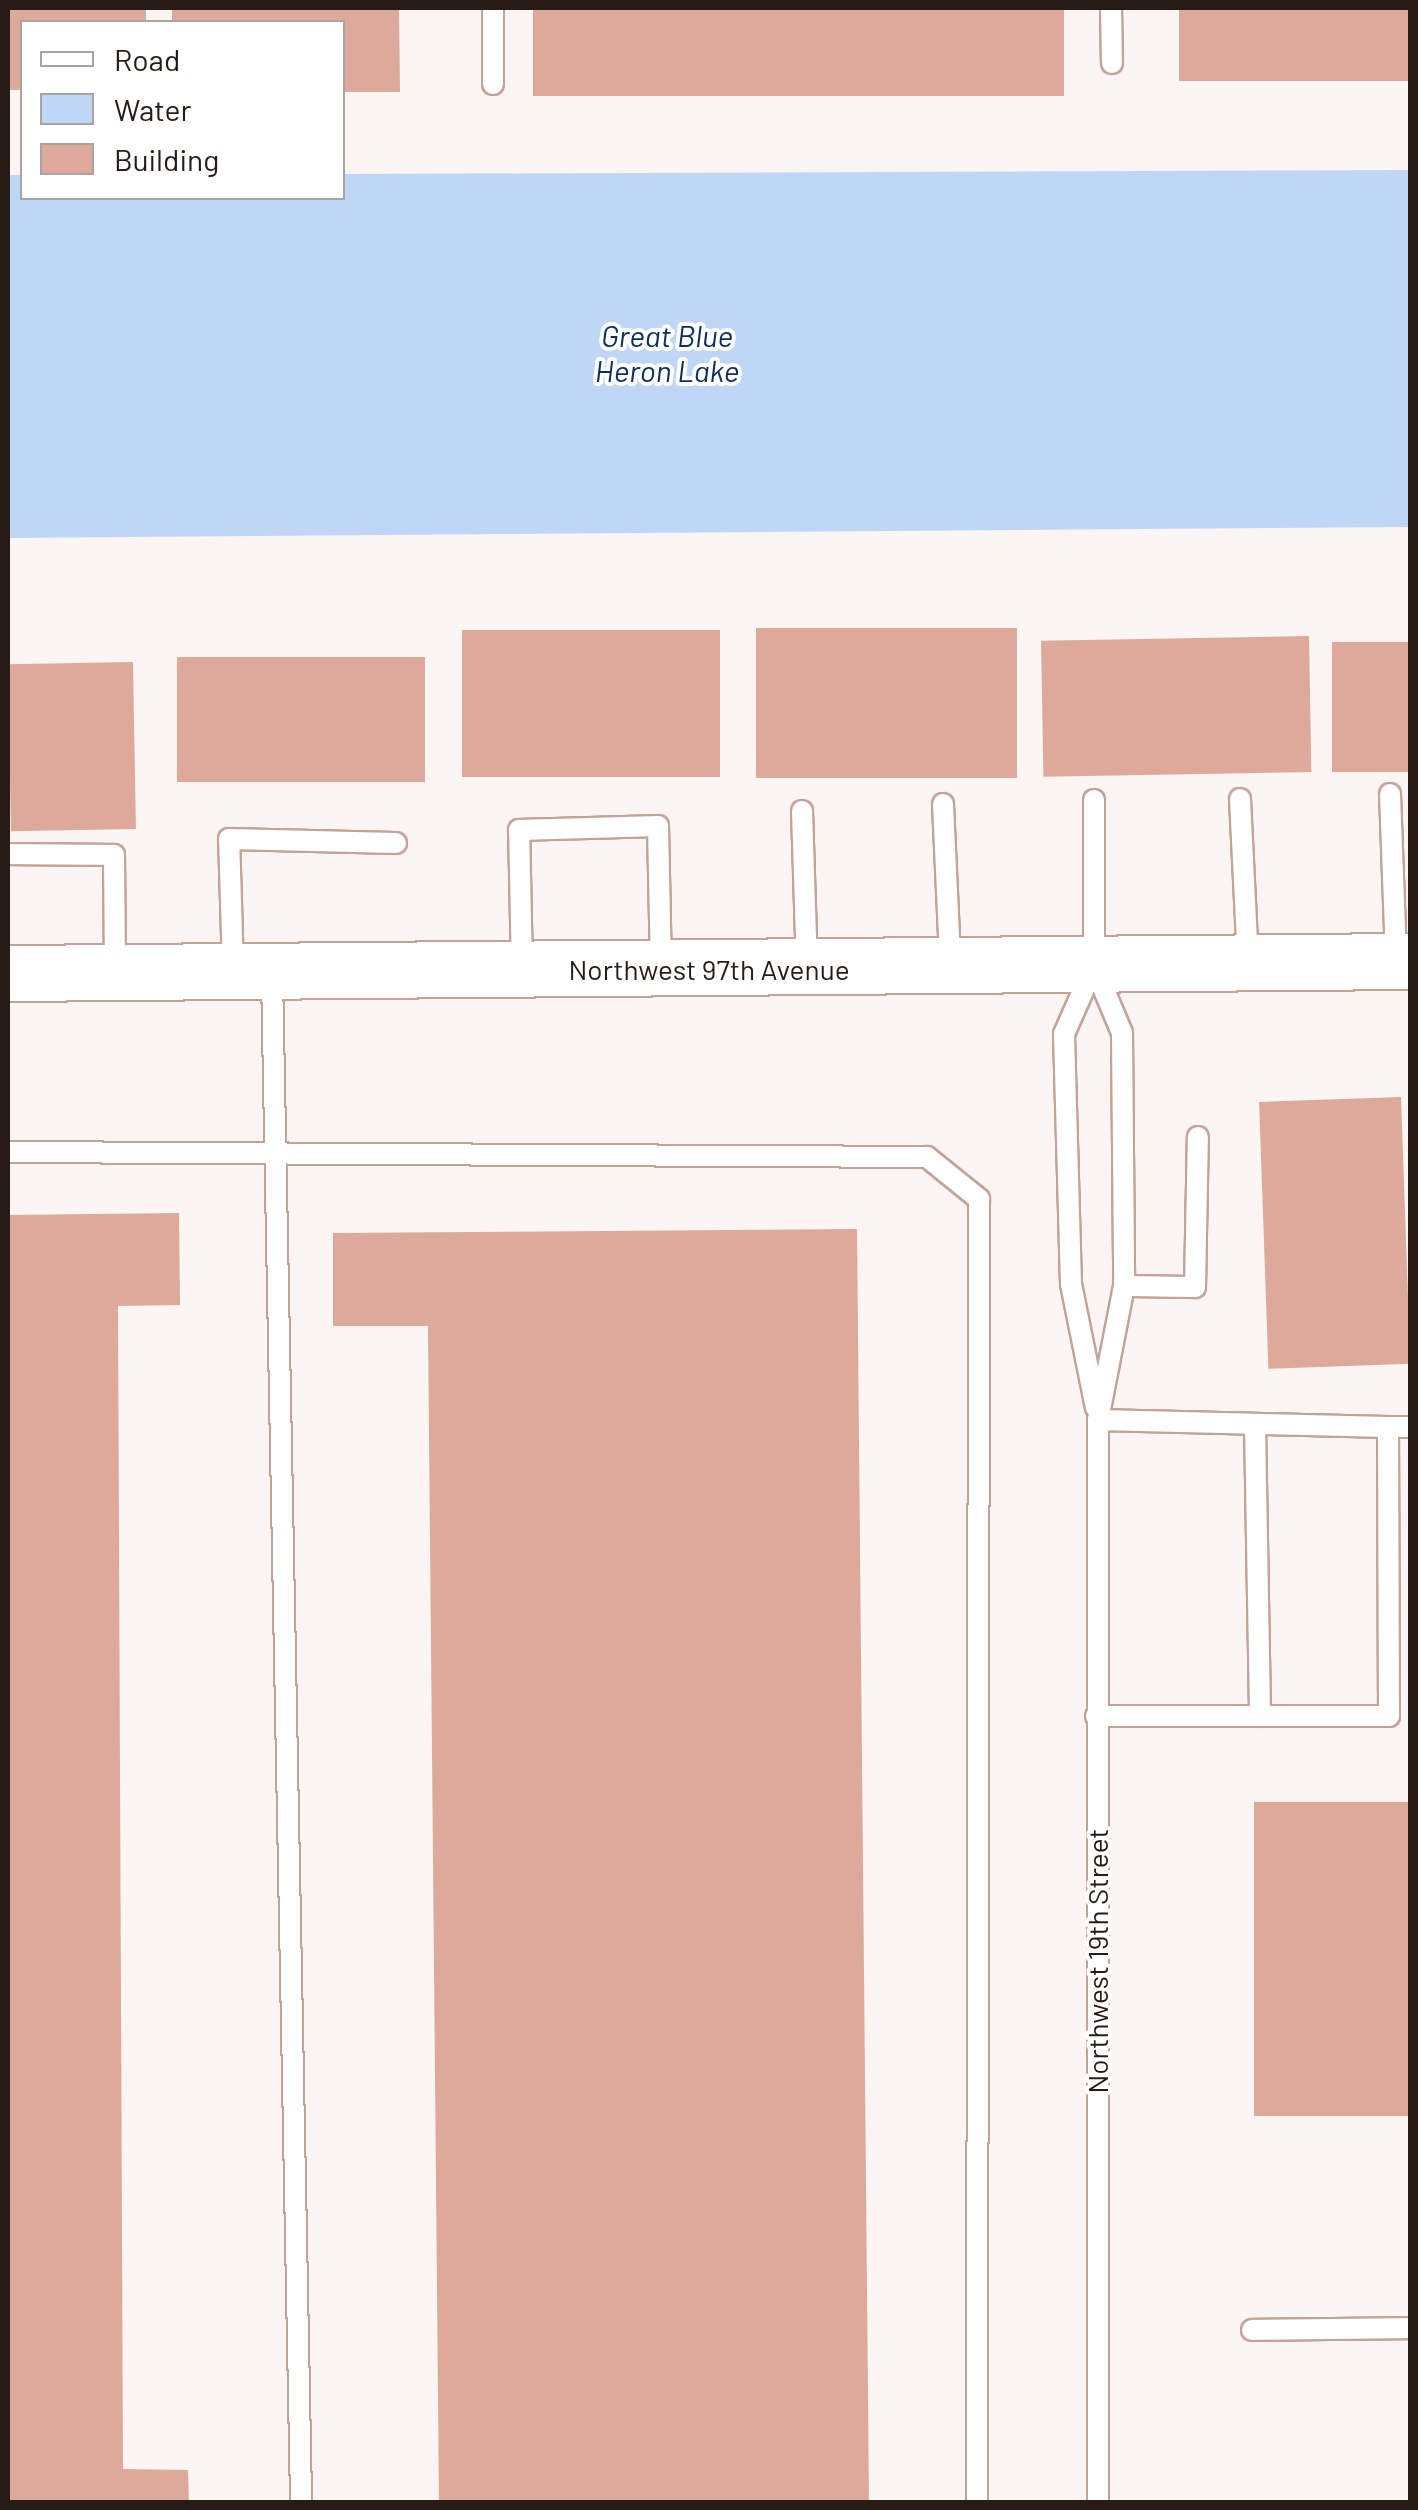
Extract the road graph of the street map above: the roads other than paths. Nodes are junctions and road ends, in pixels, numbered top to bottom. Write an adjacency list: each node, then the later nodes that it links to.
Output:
1 (494, 8): 4 (lane)
2 (1111, 8): 3 (lane)
3 (1112, 63)
4 (493, 84)
5 (1390, 794): 12 (lane)
6 (1240, 799): 13 (lane)
7 (1094, 800): 14 (lane)
8 (943, 804): 16 (lane)
9 (802, 811): 15 (lane)
10 (396, 844): 18 (lane)
11 (8, 854): 20 (lane)
12 (1403, 961): 13 (street, Northwest 97th Avenue)
13 (1248, 964): 14 (street, Northwest 97th Avenue)
14 (1094, 966): 16 (street, Northwest 97th Avenue); 25 (lane, Northwest 19th Street); 26 (lane, Northwest 19th Street)
15 (807, 968): 16 (street, Northwest 97th Avenue); 17 (street, Northwest 97th Avenue)
16 (950, 968)
17 (661, 970): 19 (street, Northwest 97th Avenue); 19 (lane)
18 (252, 971): 19 (street, Northwest 97th Avenue); 20 (street, Northwest 97th Avenue); 24 (lane)
19 (522, 971)
20 (115, 972): 21 (street, Northwest 97th Avenue)
21 (8, 973)
22 (1198, 1137): 25 (lane)
23 (8, 1152): 24 (lane)
24 (274, 1152): 34 (lane); 35 (lane)
25 (1124, 1286): 26 (lane, Northwest 19th Street)
26 (1098, 1420): 27 (lane); 30 (lane, Northwest 19th Street)
27 (1255, 1424): 28 (lane); 31 (lane)
28 (1388, 1427): 29 (lane); 31 (lane)
29 (1410, 1427)
30 (1096, 1716): 31 (lane); 36 (lane, Northwest 19th Street)
31 (1260, 1716)
32 (1410, 2328): 33 (lane)
33 (1252, 2330)
34 (301, 2502)
35 (977, 2502)
36 (1098, 2502)

